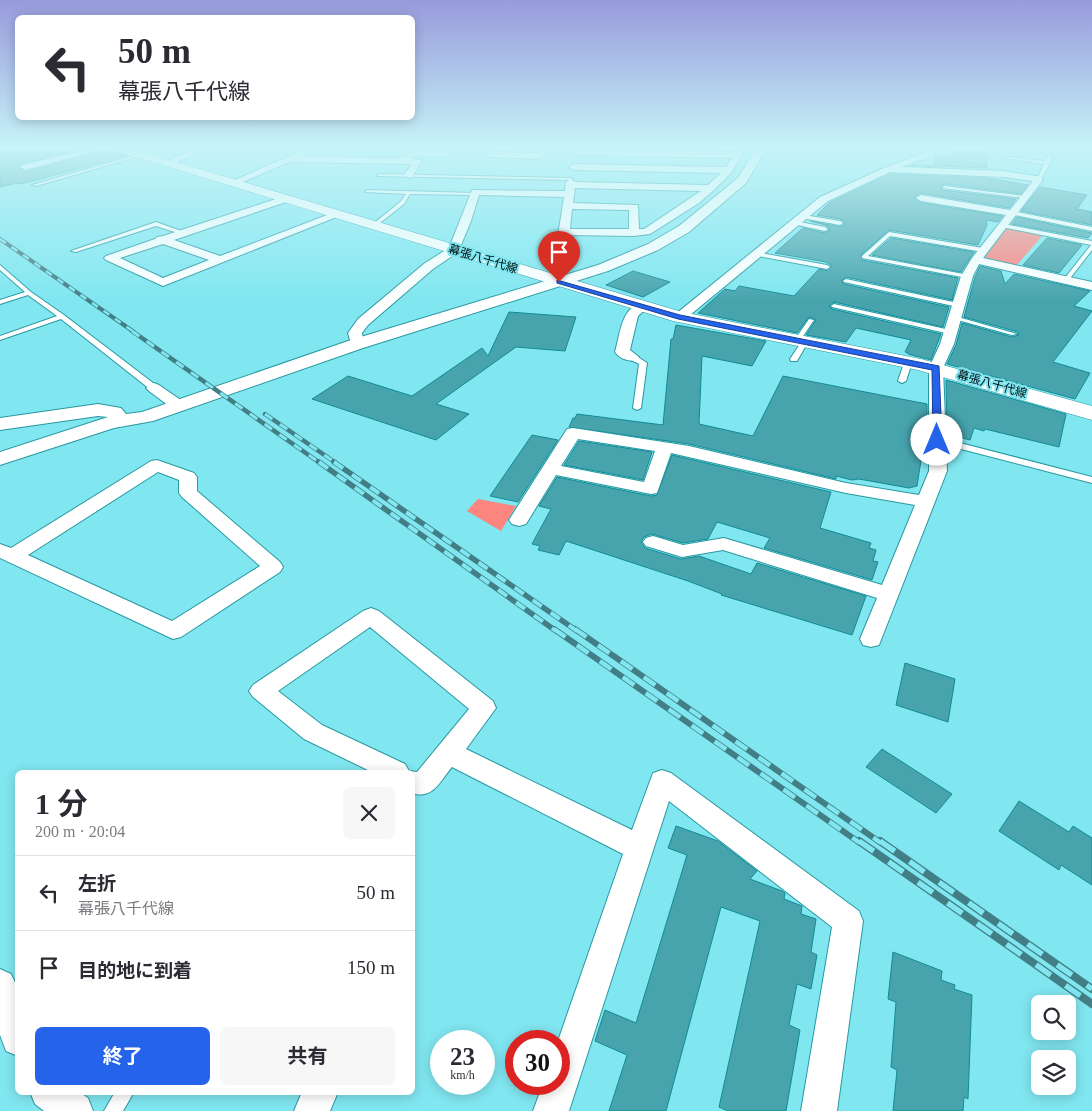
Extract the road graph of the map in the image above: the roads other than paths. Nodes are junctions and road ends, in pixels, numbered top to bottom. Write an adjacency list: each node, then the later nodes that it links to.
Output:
1 (281, 198): 10 (main road, 幕張八千代線)
2 (405, 198): 17 (lane)
3 (473, 198): 26 (street)
4 (569, 198): 11 (street)
5 (699, 198): 23 (street)
6 (721, 198): 36 (street)
7 (827, 198): 14 (street)
8 (921, 198): 12 (street)
9 (1023, 198): 12 (street)
10 (285, 199): 13 (main road, 幕張八千代線); 21 (street)
11 (568, 206): 22 (street); 23 (street)
12 (1012, 213): 18 (street); 19 (lane)
13 (339, 214): 17 (main road, 幕張八千代線); 30 (street)
14 (799, 220): 16 (lane); 20 (lane); 28 (street)
15 (1092, 220): 19 (lane)
16 (840, 223)
17 (375, 225): 26 (main road, 幕張八千代線)
18 (1004, 226): 25 (lane); 29 (street)
19 (1089, 228)
20 (825, 229)
21 (181, 232): 24 (street); 27 (lane)
22 (564, 232): 23 (street); 36 (street)
23 (634, 233)
24 (161, 239): 30 (street); 30 (street)
25 (1092, 245): 34 (lane)
26 (454, 250): 36 (main road, 幕張八千代線); 50 (street)
27 (74, 251)
28 (755, 254): 31 (lane); 44 (street)
29 (979, 255): 33 (street); 33 (lane); 34 (street)
30 (220, 260)
31 (827, 267)
32 (1, 269): 38 (lane)
33 (968, 276): 42 (street)
34 (1066, 280): 37 (street)
35 (846, 281): 42 (lane)
36 (559, 282): 40 (main road, 幕張八千代線); 50 (street)
37 (1092, 286)
38 (29, 293): 39 (lane); 43 (lane)
39 (0, 302)
40 (641, 306): 44 (main road, 幕張八千代線); 51 (street)
41 (834, 306): 46 (lane)
42 (957, 311): 46 (street); 47 (lane)
43 (62, 316): 48 (lane); 56 (lane)
44 (678, 317): 49 (main road, 幕張八千代線)
45 (811, 320): 49 (lane)
46 (950, 332): 54 (street)
47 (1014, 334)
48 (0, 338)
49 (801, 341): 52 (lane); 53 (main road, 幕張八千代線)
50 (357, 344): 57 (street)
51 (632, 357): 58 (lane)
52 (794, 359)
53 (908, 362): 54 (main road, 幕張八千代線); 55 (lane)
54 (936, 368): 59 (main road, 幕張八千代線); 63 (street)
55 (902, 381)
56 (154, 388): 57 (street)
57 (179, 406): 60 (street)
58 (637, 408)
59 (1092, 413)
60 (146, 417): 61 (street); 67 (street)
61 (121, 422): 62 (street); 65 (street)
62 (0, 424)
63 (937, 440): 68 (lane); 69 (street)
64 (665, 448): 66 (street); 66 (street); 69 (street)
65 (0, 459)
66 (550, 469): 70 (street)
67 (0, 474)
68 (1092, 480)
69 (925, 502): 73 (street)
70 (519, 520)
71 (653, 542): 73 (street)
72 (6, 553): 72 (street)
73 (888, 594): 74 (street)
74 (871, 639)
75 (449, 753): 76 (street); 77 (street); 78 (street)
76 (392, 770)
77 (415, 782)
78 (640, 848): 87 (street); 88 (street)
79 (0, 985): 80 (street)
80 (15, 1030)
81 (51, 1095): 84 (street)
82 (123, 1095): 85 (lane)
83 (320, 1095): 86 (street)
84 (75, 1111)
85 (113, 1111)
86 (312, 1111)
87 (550, 1111)
88 (819, 1111)

